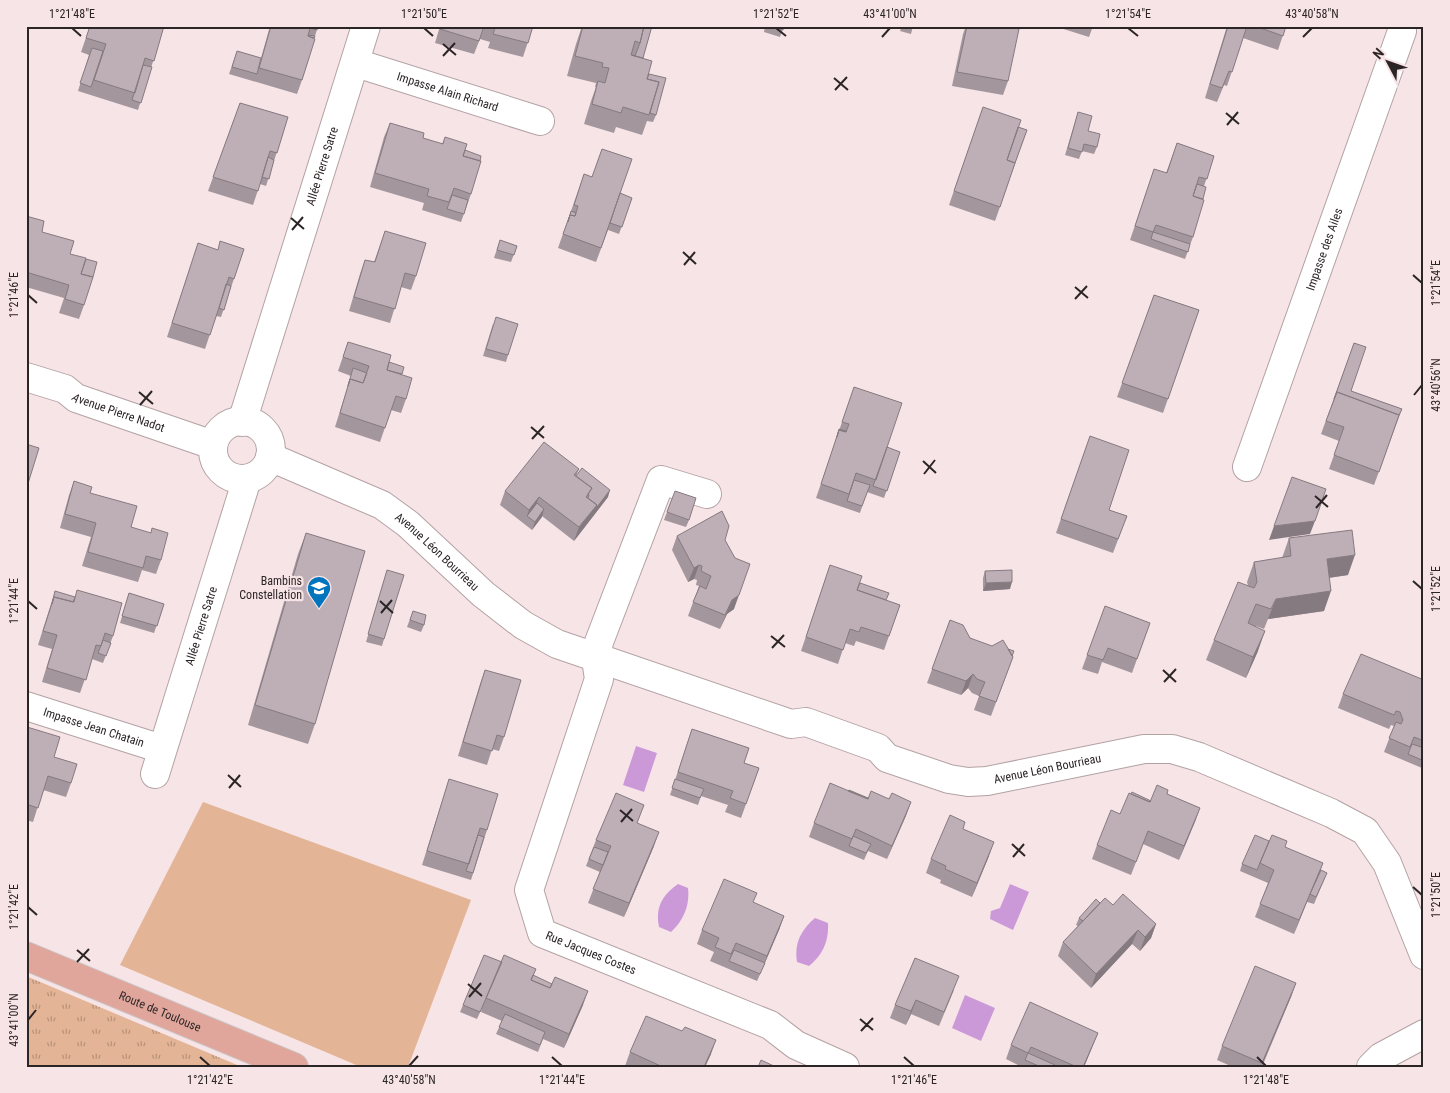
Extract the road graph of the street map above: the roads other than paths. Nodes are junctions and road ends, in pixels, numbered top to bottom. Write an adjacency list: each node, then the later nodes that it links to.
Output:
1 (366, 26): 3 (street, Allée Pierre Satre)
2 (1404, 32): 9 (street, Impasse des Ailes)
3 (356, 63): 4 (street, Impasse Alain Richard); 6 (street, Allée Pierre Satre)
4 (540, 121)
5 (26, 377): 7 (street, Avenue Pierre Nadot)
6 (242, 422): 7 (street); 8 (street)
7 (213, 445): 10 (street)
8 (270, 457): 10 (street); 12 (street, Avenue Léon Bourrieau)
9 (1247, 467)
10 (247, 479): 14 (street, Allée Pierre Satre)
11 (707, 494): 12 (street)
12 (596, 659): 15 (street, Avenue Léon Bourrieau); 19 (street, Rue Jacques Costes)
13 (26, 706): 14 (street, Impasse Jean Chatain)
14 (158, 762)
15 (1424, 954)
16 (26, 956): 18 (main road, Route de Toulouse)
17 (1424, 1034): 20 (street)
18 (294, 1067)
19 (846, 1067)
20 (1371, 1067)

